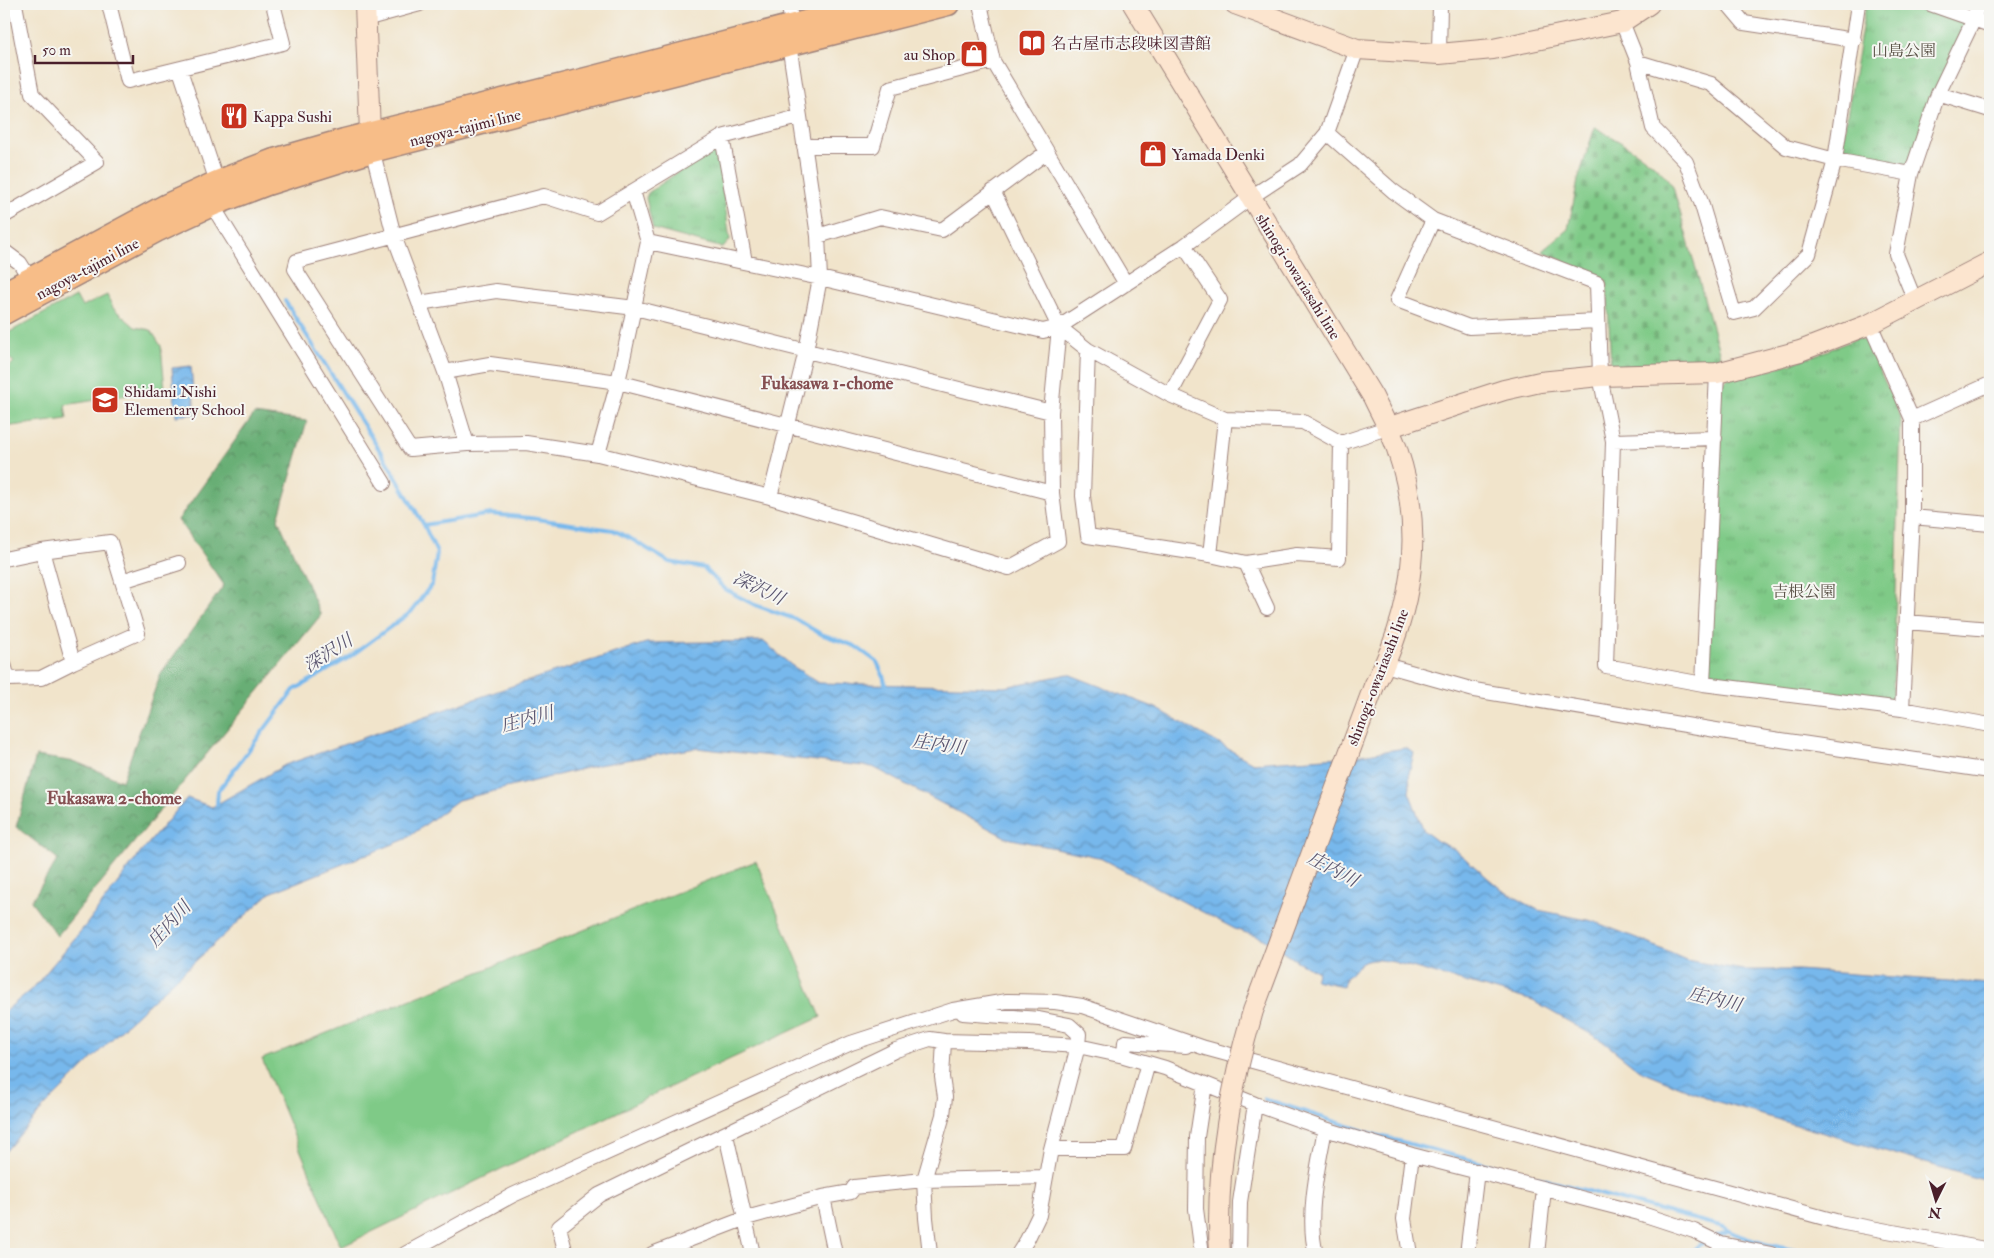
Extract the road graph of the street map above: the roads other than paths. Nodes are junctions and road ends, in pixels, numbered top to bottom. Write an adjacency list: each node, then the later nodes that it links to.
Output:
1 (15, 4): 43 (street)
2 (109, 4): 27 (street)
3 (273, 4): 27 (street)
4 (420, 4): 17 (street)
5 (788, 4): 21 (street)
6 (874, 4): 21 (main road, nagoya-tajimi line)
7 (948, 4): 21 (main road, nagoya-tajimi line)
8 (980, 4): 25 (street)
9 (1133, 4): 41 (main road, shinogi-owariasahi line)
10 (1235, 4): 23 (main road)
11 (1440, 4): 24 (street)
12 (1649, 4): 19 (main road)
13 (1728, 4): 22 (street)
14 (1858, 4): 22 (street)
15 (1930, 4): 18 (street)
16 (1978, 4): 18 (street)
17 (365, 11): 33 (main road)
18 (1974, 19): 20 (street); 28 (street)
19 (1622, 22): 24 (main road); 26 (street)
20 (1990, 24)
21 (791, 35): 30 (street); 33 (main road, nagoya-tajimi line)
22 (1854, 40): 36 (street)
23 (1357, 49): 24 (main road); 31 (street)
24 (1439, 54)
25 (994, 61): 34 (street); 35 (street)
26 (1638, 62): 36 (street); 36 (street)
27 (180, 70): 38 (street)
28 (1938, 94): 29 (street); 37 (street)
29 (1990, 110)
30 (798, 117): 32 (street); 34 (street)
31 (1327, 133): 41 (street); 44 (street)
32 (722, 137): 39 (street); 50 (street)
33 (371, 142): 38 (main road, nagoya-tajimi line); 42 (main road, nagoya-tajimi line); 45 (street)
34 (804, 146): 46 (street)
35 (1047, 152): 40 (street); 54 (street)
36 (1835, 160): 37 (street)
37 (1910, 174): 56 (street)
38 (217, 182): 53 (main road, nagoya-tajimi line)
39 (633, 191): 45 (street); 47 (street)
40 (993, 191): 46 (street); 62 (street)
41 (1251, 197): 48 (street); 75 (main road, shinogi-owariasahi line)
42 (212, 205): 59 (main road, nagoya-tajimi line); 81 (street)
43 (4, 216)
44 (1433, 220): 60 (street); 60 (street)
45 (394, 236): 57 (street); 79 (street)
46 (818, 236): 52 (street)
47 (648, 242): 50 (street); 58 (street)
48 (1184, 246): 54 (street); 70 (street)
49 (4, 251): 53 (street)
50 (745, 262): 52 (street)
51 (1990, 262): 56 (main road)
52 (820, 278): 62 (street); 64 (street)
53 (30, 279): 55 (main road, nagoya-tajimi line)
54 (1126, 284): 62 (street)
55 (4, 293)
56 (1915, 301): 61 (main road)
57 (419, 303): 58 (street); 65 (street)
58 (635, 308): 64 (street); 68 (street)
59 (4, 313)
60 (1598, 322): 67 (street)
61 (1870, 324): 66 (main road); 73 (street)
62 (1059, 327): 63 (street); 71 (street)
63 (1088, 350): 70 (street); 87 (street)
64 (806, 351): 71 (street); 74 (street)
65 (445, 372): 68 (street); 79 (street)
66 (1717, 373): 67 (main road); 76 (street)
67 (1600, 376): 75 (main road); 77 (street)
68 (618, 382): 74 (street); 80 (street)
69 (1990, 384): 73 (street)
70 (1170, 395): 72 (street)
71 (1051, 412): 82 (street)
72 (1225, 418): 78 (street); 87 (street)
73 (1912, 419): 84 (street)
74 (787, 424): 82 (street); 83 (street)
75 (1387, 428): 78 (street); 96 (main road, shinogi-owariasahi line)
76 (1715, 438): 77 (street); 98 (street)
77 (1613, 441): 98 (street)
78 (1341, 443): 90 (street)
79 (467, 444): 80 (street)
80 (598, 454): 83 (street)
81 (384, 483)
82 (1052, 493): 83 (street)
83 (770, 497)
84 (1912, 517): 85 (street); 93 (street)
85 (1990, 524)
86 (42, 551): 88 (street); 91 (street); 95 (street)
87 (1210, 555): 90 (street)
88 (4, 559)
89 (179, 563): 91 (street)
90 (1246, 563): 92 (street)
91 (122, 581): 95 (street)
92 (1266, 608)
93 (1907, 622): 94 (street); 99 (street)
94 (1990, 630)
95 (73, 662): 97 (street)
96 (1385, 665): 101 (street); 129 (main road, shinogi-owariasahi line, bridge)
97 (5, 672)
98 (1702, 684): 99 (street)
99 (1902, 710): 100 (street)
100 (1990, 725)
101 (1990, 771)
102 (952, 1010): 104 (street); 105 (street); 121 (street)
103 (944, 1041): 104 (street); 111 (street); 116 (street)
104 (1078, 1046): 106 (street); 112 (street)
105 (1205, 1048): 106 (street); 120 (street)
106 (1124, 1056): 107 (street)
107 (1148, 1063): 108 (street); 112 (street)
108 (1205, 1084): 109 (street); 128 (street)
109 (1255, 1104): 110 (street); 130 (street)
110 (1325, 1128): 113 (street); 131 (street)
111 (726, 1135): 119 (street); 122 (street)
112 (1051, 1149): 115 (street)
113 (1412, 1155): 114 (street); 132 (street)
114 (1477, 1172): 117 (street); 133 (street)
115 (1046, 1176): 116 (street); 127 (street)
116 (924, 1180): 118 (street); 126 (street)
117 (1544, 1189): 134 (street); 135 (street)
118 (823, 1197): 119 (street); 125 (street)
119 (746, 1218): 123 (street); 124 (street)
120 (1990, 1250)
121 (404, 1254)
122 (566, 1254)
123 (653, 1254)
124 (753, 1254)
125 (835, 1254)
126 (930, 1254)
127 (1018, 1254)
128 (1202, 1254)
129 (1220, 1254)
130 (1239, 1254)
131 (1316, 1254)
132 (1410, 1254)
133 (1467, 1254)
134 (1537, 1254)
135 (1771, 1254)

